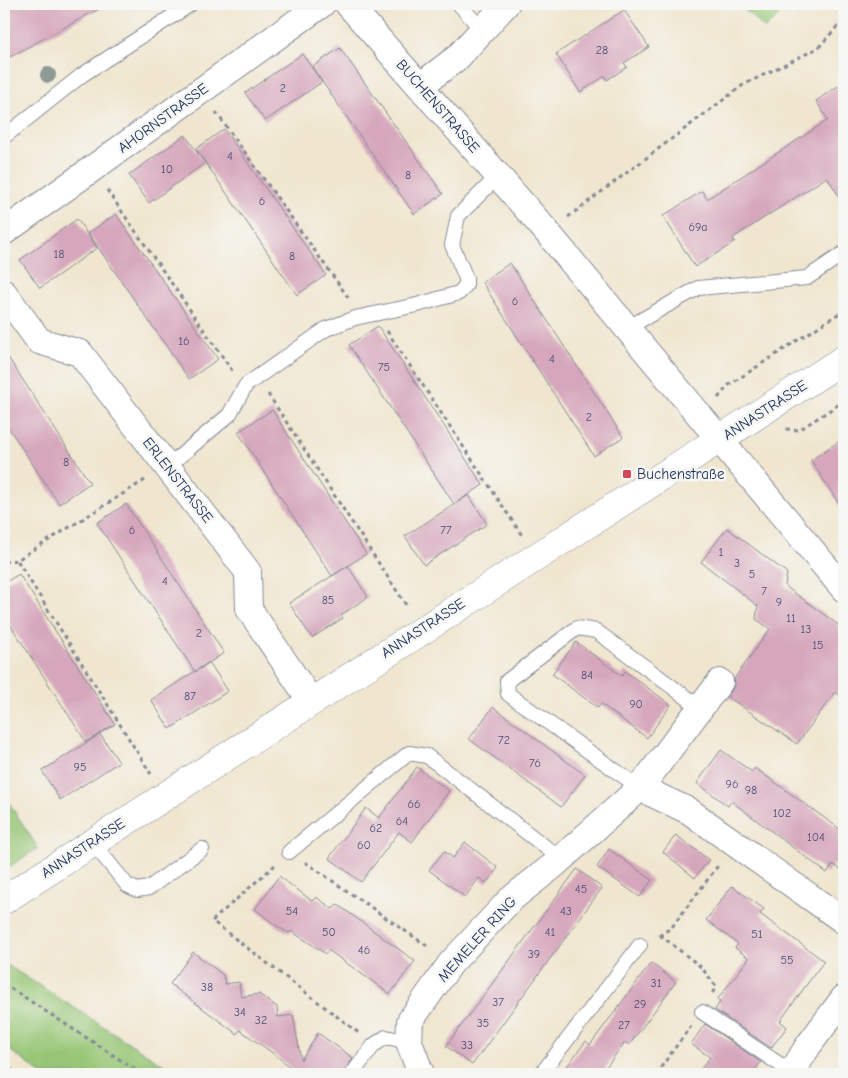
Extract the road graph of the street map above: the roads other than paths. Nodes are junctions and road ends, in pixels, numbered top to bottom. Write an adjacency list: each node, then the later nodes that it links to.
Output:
1 (191, 4): 8 (lane)
2 (322, 4): 10 (street, AHORNSTRASSE)
3 (348, 4): 7 (street, BUCHENSTRASSE)
4 (459, 4): 6 (lane)
5 (506, 4): 6 (street)
6 (482, 30): 7 (street)
7 (420, 86): 9 (street, BUCHENSTRASSE)
8 (4, 137)
9 (498, 176): 13 (street, BUCHENSTRASSE); 16 (lane)
10 (4, 232)
11 (844, 253): 13 (lane)
12 (4, 293): 16 (street, ERLENSTRASSE)
13 (627, 328): 15 (street, BUCHENSTRASSE)
14 (844, 359): 15 (street, ANNASTRASSE)
15 (720, 439): 17 (street, BUCHENSTRASSE); 19 (street, ANNASTRASSE)
16 (167, 467): 19 (street, ERLENSTRASSE)
17 (844, 589)
18 (720, 682): 20 (street, MEMELER RING)
19 (310, 700): 22 (street, ANNASTRASSE)
20 (701, 708): 21 (street, MEMELER RING); 21 (lane)
21 (640, 788): 25 (street, MEMELER RING); 27 (street)
22 (92, 842): 23 (lane); 26 (street, ANNASTRASSE)
23 (202, 850)
24 (289, 852): 25 (lane)
25 (561, 859): 31 (street, MEMELER RING)
26 (4, 900)
27 (844, 921)
28 (640, 945): 35 (lane)
29 (844, 998): 32 (street)
30 (702, 1012): 32 (lane)
31 (409, 1042): 33 (lane); 34 (street, MEMELER RING)
32 (791, 1073)
33 (352, 1074)
34 (421, 1074)
35 (541, 1074)

